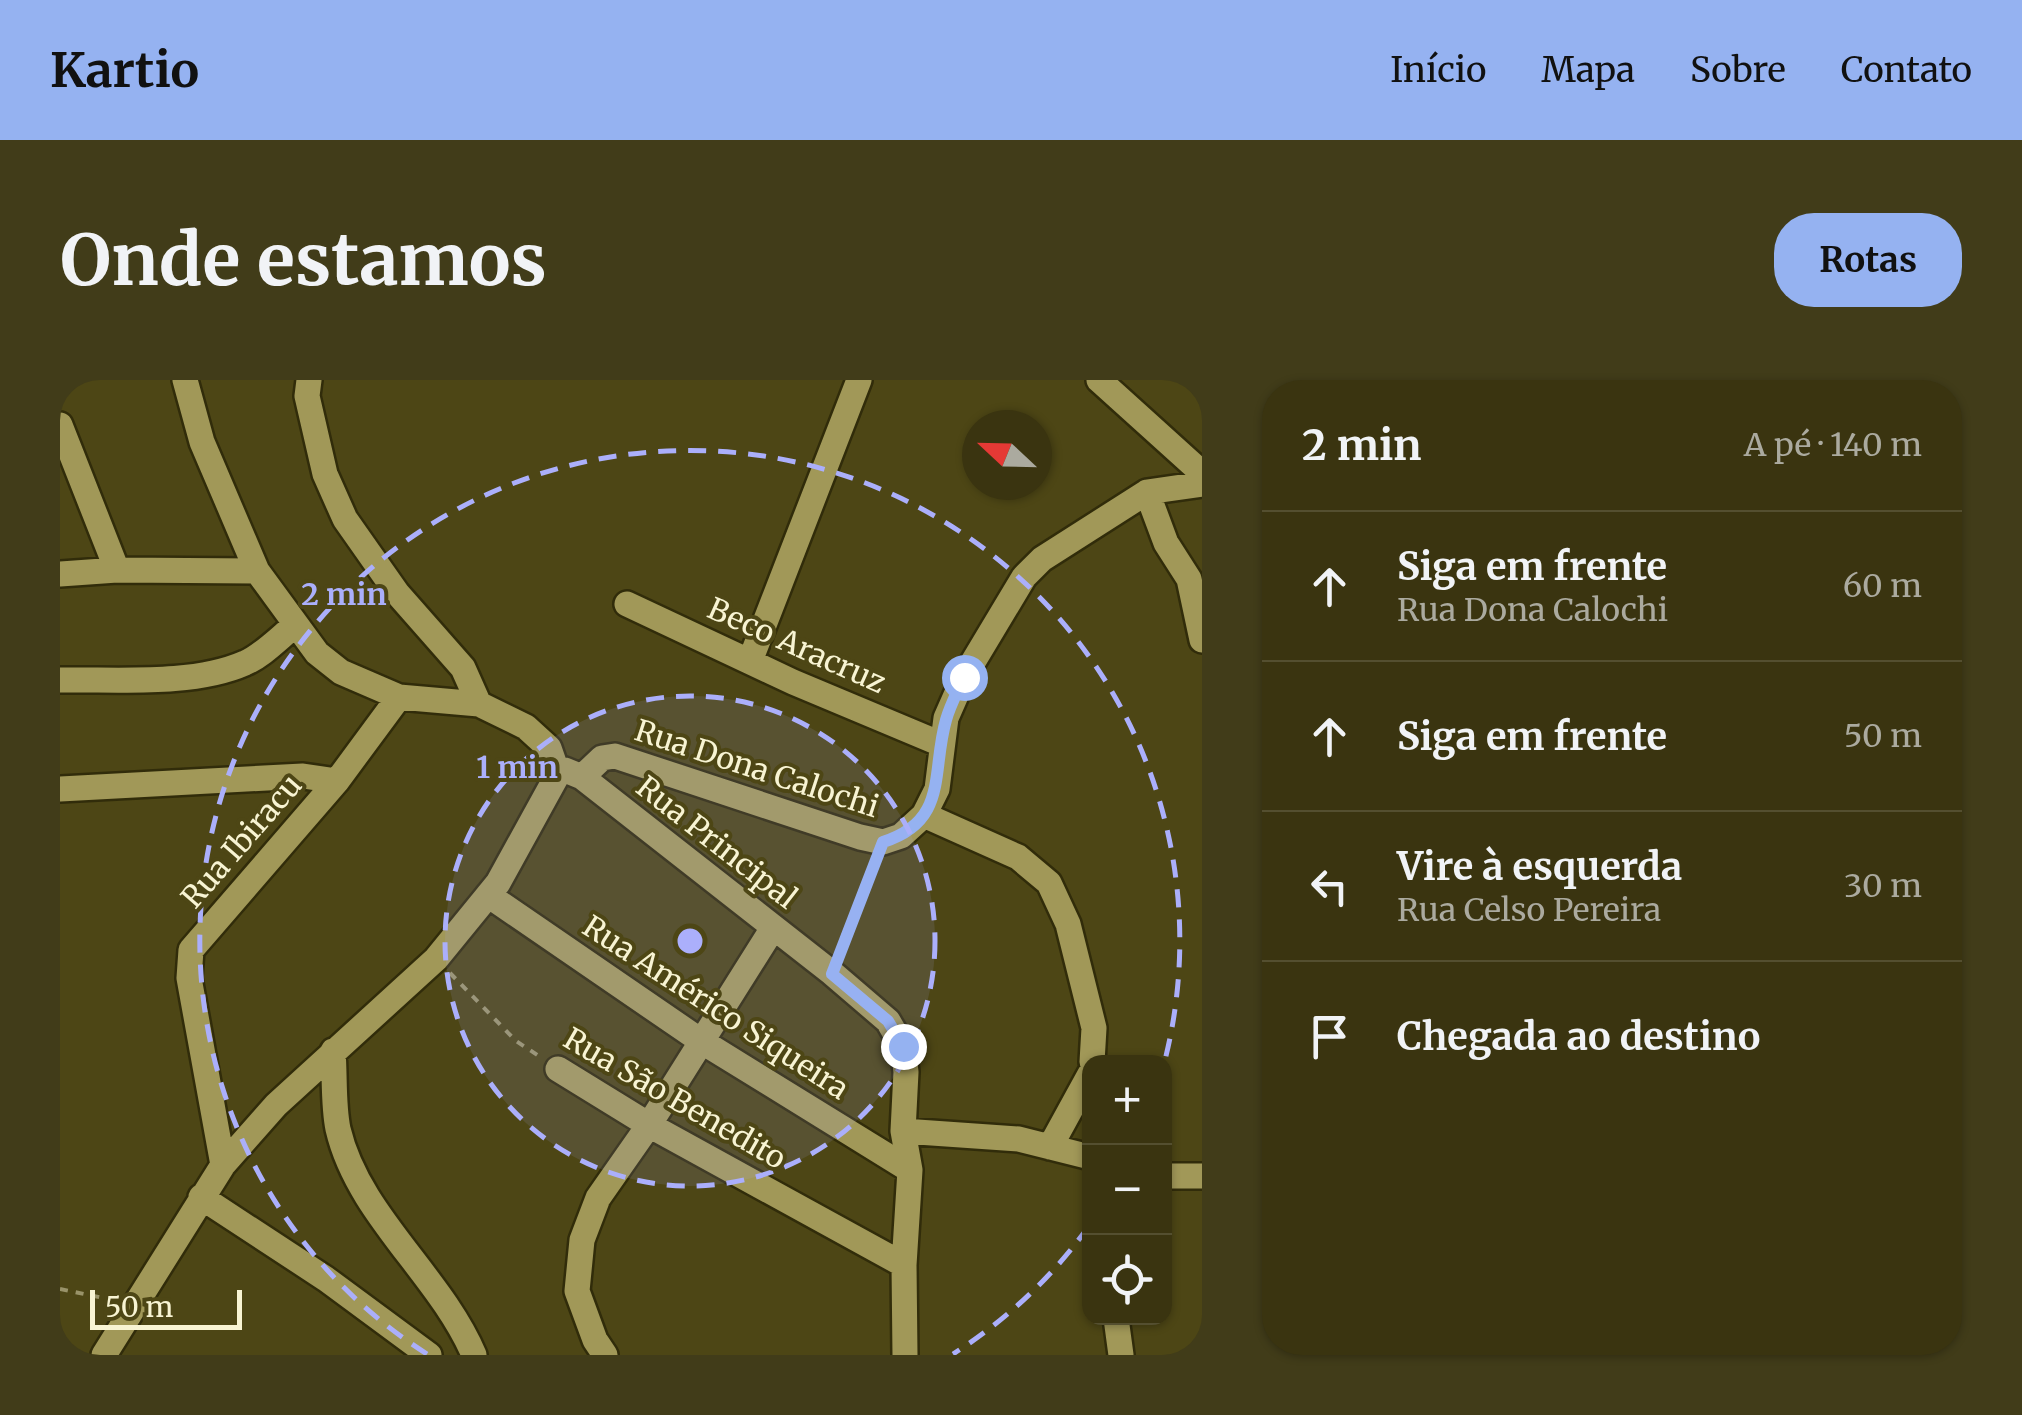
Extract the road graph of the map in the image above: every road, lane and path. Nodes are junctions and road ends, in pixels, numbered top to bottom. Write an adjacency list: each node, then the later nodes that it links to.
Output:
1 (186, 380): 10 (street)
2 (309, 380): 18 (street)
3 (859, 380): 15 (street)
4 (1099, 380): 6 (street)
5 (60, 426): 9 (street)
6 (1202, 473)
7 (1202, 484): 8 (street)
8 (1147, 492): 14 (street); 19 (street)
9 (117, 570): 10 (street); 11 (street)
10 (258, 570): 13 (street)
11 (60, 574)
12 (628, 604): 15 (street, Beco Aracruz)
13 (294, 626): 16 (street); 17 (street)
14 (1202, 640)
15 (750, 662): 19 (street, Beco Aracruz)
16 (60, 680)
17 (399, 696): 18 (street); 21 (street, Rua Ibiracu)
18 (479, 704): 20 (street, Rua Principal)
19 (941, 744): 23 (street)
20 (570, 776): 24 (street, Rua Dona Calochi); 25 (street); 26 (street, Rua Principal)
21 (337, 780): 22 (street); 38 (street, Rua Ibiracu)
22 (60, 790)
23 (924, 815): 24 (street, Rua Dona Calochi); 31 (street)
24 (883, 842): 28 (path)
25 (488, 895): 27 (street); 29 (street, Rua Américo Siqueira)
26 (773, 928): 28 (street, Rua Principal); 29 (street)
27 (436, 959): 30 (street); 32 (path, Rua São Benedito)
28 (832, 974): 35 (street, Rua Principal)
29 (701, 1041): 34 (street); 39 (street, Rua Américo Siqueira)
30 (333, 1051): 38 (street); 49 (street)
31 (1092, 1055)
32 (558, 1069): 34 (street, Rua São Benedito)
33 (1082, 1089): 36 (street)
34 (649, 1125): 43 (street, Rua São Benedito); 50 (street)
35 (903, 1131): 36 (street); 39 (street, Rua Principal)
36 (1050, 1147): 37 (street)
37 (1082, 1155)
38 (223, 1165): 42 (street)
39 (910, 1170): 43 (street, Rua Principal)
40 (1202, 1176): 41 (street)
41 (1172, 1181)
42 (201, 1198): 45 (street); 48 (street)
43 (904, 1265): 51 (street, Rua Principal)
44 (60, 1288): 45 (path)
45 (137, 1305): 47 (street)
46 (1117, 1325): 52 (street)
47 (104, 1355)
48 (430, 1355)
49 (474, 1355)
50 (605, 1355)
51 (906, 1355)
52 (1121, 1355)

